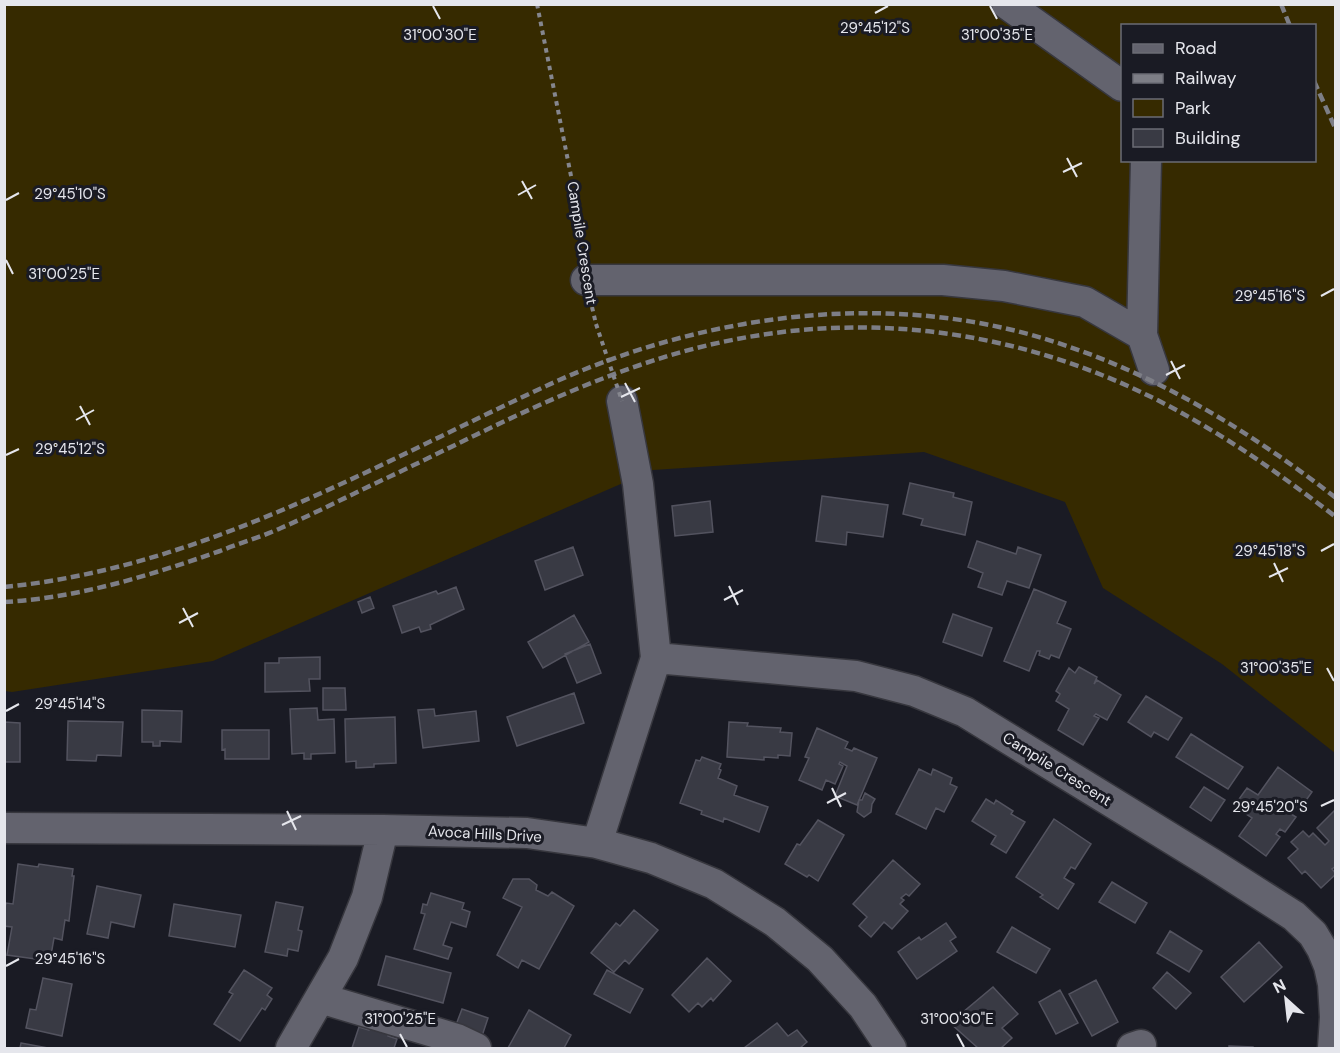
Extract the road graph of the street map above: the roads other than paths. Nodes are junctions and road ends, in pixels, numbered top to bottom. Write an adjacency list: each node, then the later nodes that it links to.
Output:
1 (1007, 4): 2 (street)
2 (1121, 85)
3 (1146, 162): 5 (street)
4 (586, 280): 5 (street)
5 (1143, 335): 6 (street)
6 (1154, 370)
7 (622, 401): 8 (street)
8 (656, 658): 11 (street); 16 (street, Campile Crescent)
9 (4, 828): 10 (street, Avoca Hills Drive)
10 (383, 830): 11 (street, Avoca Hills Drive); 12 (street)
11 (597, 843): 15 (street, Avoca Hills Drive)
12 (320, 998): 13 (street); 14 (street)
13 (291, 1048)
14 (476, 1048)
15 (891, 1048)
16 (1333, 1048)

